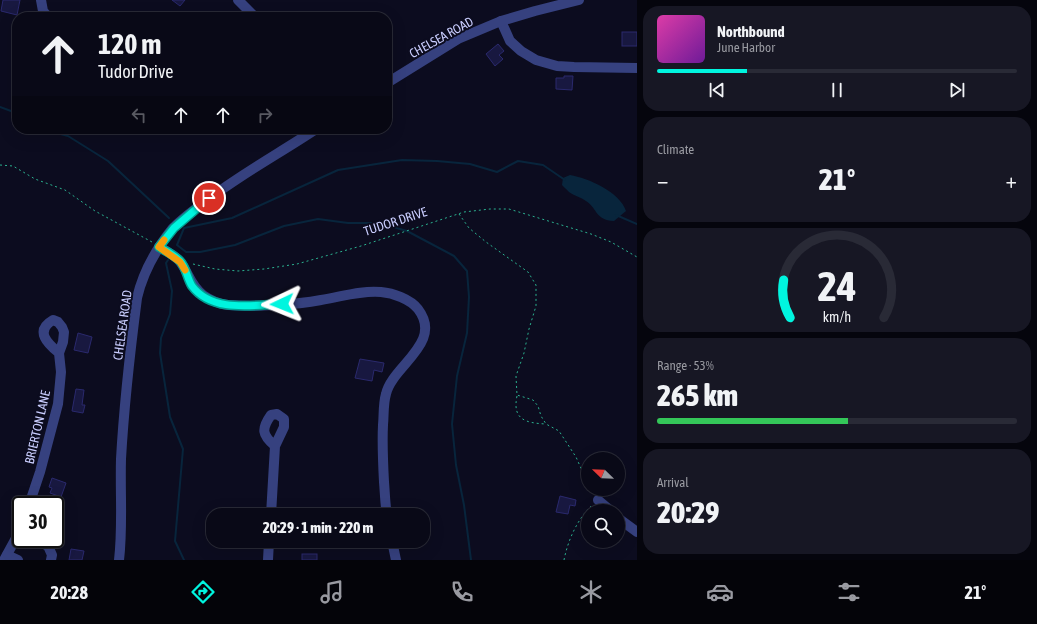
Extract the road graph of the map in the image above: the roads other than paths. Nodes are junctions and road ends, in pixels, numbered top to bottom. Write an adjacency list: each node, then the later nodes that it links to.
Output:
1 (41, 0): 4 (street)
2 (238, 0): 5 (street)
3 (579, 0): 6 (street, CHELSEA ROAD)
4 (44, 12)
5 (250, 12)
6 (501, 21): 7 (street); 8 (street, CHELSEA ROAD)
7 (637, 68)
8 (392, 80)
9 (308, 134): 10 (street, CHELSEA ROAD)
10 (159, 247): 17 (street); 27 (street, CHELSEA ROAD)
11 (59, 353): 13 (street, BRIERTON LANE)
12 (276, 446): 16 (street)
13 (32, 496)
14 (598, 500): 15 (street)
15 (603, 504)
16 (272, 508)
17 (386, 508)
18 (625, 523): 19 (street)
19 (637, 532)
20 (12, 548): 24 (street)
21 (49, 548): 26 (street)
22 (269, 548): 28 (street)
23 (393, 548): 29 (street)
24 (6, 558): 25 (street)
25 (18, 560)
26 (51, 560)
27 (118, 560)
28 (268, 560)
29 (396, 560)

